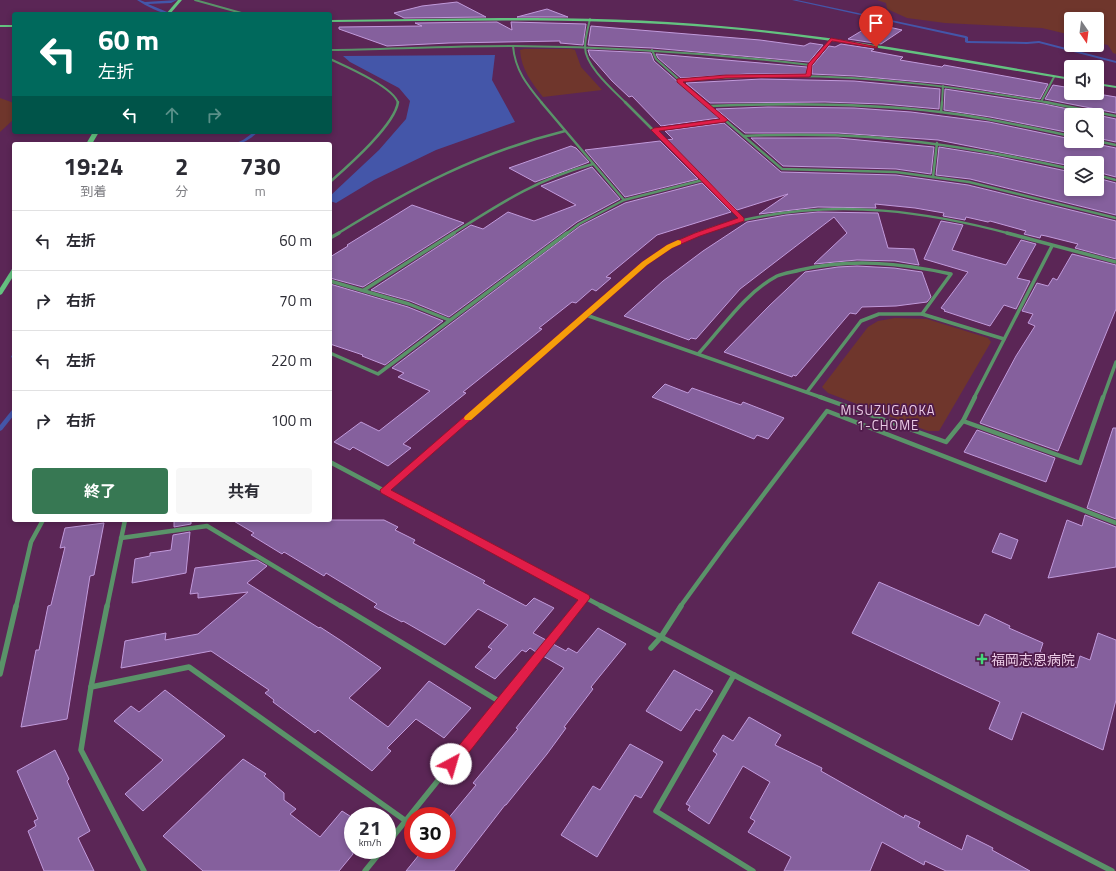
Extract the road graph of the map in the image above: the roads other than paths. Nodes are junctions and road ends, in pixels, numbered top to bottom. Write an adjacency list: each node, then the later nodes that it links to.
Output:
1 (180, 0): 3 (street)
2 (194, 0): 4 (street)
3 (170, 12)
4 (238, 12)
5 (590, 20): 6 (street); 9 (street); 11 (street)
6 (332, 21)
7 (0, 26): 8 (street)
8 (12, 26)
9 (831, 40): 15 (street); 17 (street)
10 (513, 46): 11 (street); 12 (street); 29 (street)
11 (585, 47): 13 (street); 28 (street)
12 (332, 50)
13 (652, 50): 15 (street); 19 (street)
14 (332, 59): 39 (street)
15 (810, 65): 16 (street)
16 (809, 76): 19 (street); 21 (street)
17 (1054, 76): 18 (street); 23 (street)
18 (1064, 78)
19 (679, 80): 24 (street)
20 (1104, 85): 22 (street)
21 (943, 86): 23 (street); 25 (street)
22 (1116, 87)
23 (1042, 100): 26 (street)
24 (710, 106): 25 (street); 27 (street)
25 (941, 112): 30 (street)
26 (1116, 116)
27 (725, 120): 28 (street); 31 (street)
28 (654, 130): 40 (street)
29 (565, 131): 35 (street); 45 (street)
30 (1064, 135)
31 (744, 136): 33 (street); 37 (street)
32 (1104, 142): 34 (street)
33 (937, 143): 36 (street); 37 (street)
34 (1116, 145)
35 (592, 164): 42 (street); 50 (street)
36 (1064, 167)
37 (933, 177): 43 (street)
38 (1104, 177): 41 (street)
39 (332, 180)
40 (703, 180): 42 (street); 44 (street)
41 (1116, 180)
42 (624, 200): 54 (street)
43 (1116, 218)
44 (742, 219): 46 (street); 53 (street)
45 (332, 237)
46 (1052, 246): 47 (street); 55 (street)
47 (1116, 262)
48 (12, 273): 51 (street)
49 (332, 282): 50 (street)
50 (364, 290): 54 (street)
51 (0, 293)
52 (922, 314): 55 (street); 57 (street); 59 (street)
53 (586, 315): 57 (street); 62 (street)
54 (449, 320): 56 (street)
55 (1004, 339): 60 (street)
56 (332, 354)
57 (699, 354): 59 (street)
58 (1116, 362): 60 (street)
59 (807, 392): 60 (street)
60 (963, 421)
61 (332, 463): 62 (street)
62 (385, 490): 67 (street)
63 (42, 522): 70 (street)
64 (125, 522): 66 (street)
65 (1116, 523): 68 (street)
66 (122, 538): 72 (street); 73 (street)
67 (585, 598): 68 (street); 73 (street)
68 (661, 637): 69 (street); 71 (street)
69 (651, 648)
70 (0, 674)
71 (734, 675): 81 (street); 82 (street)
72 (92, 687): 75 (street); 79 (street)
73 (502, 703): 74 (street)
74 (417, 807)
75 (404, 819)
76 (404, 823): 77 (street)
77 (396, 833)
78 (375, 859): 80 (street)
79 (144, 871)
80 (365, 871)
81 (753, 871)
82 (1112, 871)

